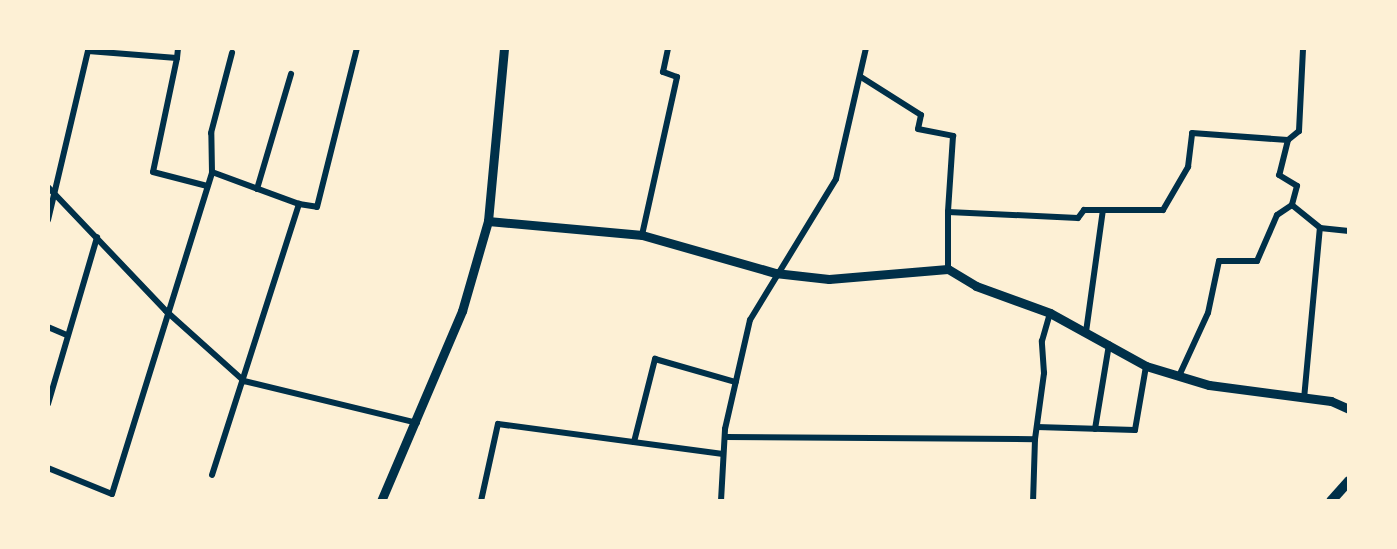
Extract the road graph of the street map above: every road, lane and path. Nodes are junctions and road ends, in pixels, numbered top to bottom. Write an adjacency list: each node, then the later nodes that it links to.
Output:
1 (178, 48): 8 (street)
2 (357, 48): 17 (street)
3 (504, 48): 22 (street)
4 (668, 48): 25 (street)
5 (866, 48): 10 (street)
6 (1303, 48): 11 (street)
7 (232, 52): 12 (street)
8 (177, 58): 13 (street); 16 (street)
9 (291, 74): 15 (street)
10 (861, 77): 20 (street); 28 (street)
11 (1288, 140): 18 (street); 19 (street)
12 (212, 172): 13 (street); 15 (street)
13 (207, 186): 29 (street)
14 (48, 187): 16 (street)
15 (257, 189): 17 (street)
16 (55, 192): 21 (street); 26 (street)
17 (299, 204): 37 (street)
18 (1292, 205): 23 (street); 36 (street)
19 (1103, 210): 20 (street); 32 (street)
20 (948, 212): 27 (street)
21 (48, 220)
22 (488, 221): 25 (street); 43 (street)
23 (1320, 228): 24 (street); 40 (street)
24 (1349, 231)
25 (642, 235): 28 (street)
26 (97, 237): 29 (street); 33 (street)
27 (948, 269): 28 (street); 30 (street)
28 (775, 273): 38 (street)
29 (166, 311): 37 (street); 50 (street)
30 (1050, 313): 32 (street); 44 (street)
31 (48, 327): 33 (street)
32 (1086, 332): 34 (street)
33 (67, 335): 39 (street)
34 (1109, 344): 35 (street); 45 (street)
35 (1146, 366): 36 (street); 45 (street)
36 (1179, 376): 40 (street)
37 (244, 381): 43 (street); 51 (street)
38 (736, 382): 46 (street); 48 (street)
39 (49, 394): 41 (street)
40 (1304, 399): 42 (street)
41 (48, 404)
42 (1349, 410)
43 (417, 423): 53 (street)
44 (1037, 427): 45 (street); 47 (street)
45 (1095, 429)
46 (724, 437): 47 (street); 49 (street)
47 (1035, 439): 56 (street)
48 (634, 442): 49 (street); 54 (street)
49 (723, 454): 55 (street)
50 (48, 468)
51 (212, 475)
52 (1349, 481): 57 (main road)
53 (381, 501)
54 (481, 501)
55 (721, 501)
56 (1033, 501)
57 (1331, 501)

